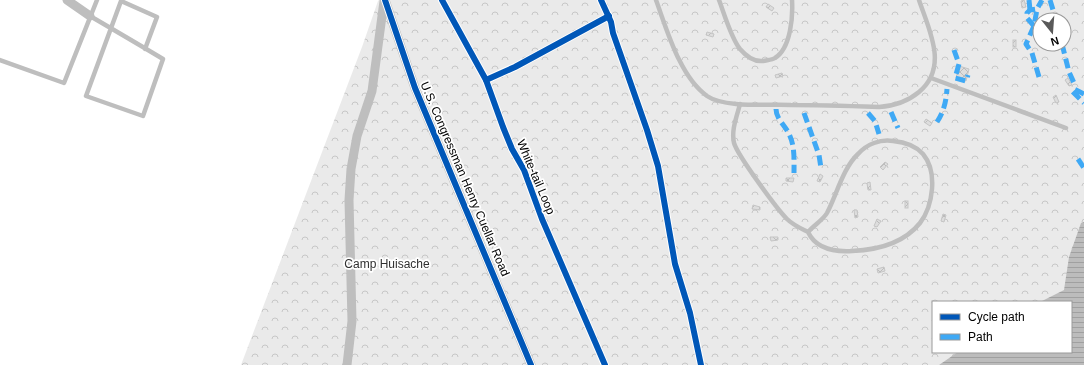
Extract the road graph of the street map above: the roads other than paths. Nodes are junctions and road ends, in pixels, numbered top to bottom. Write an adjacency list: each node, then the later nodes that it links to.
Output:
1 (67, 0): 8 (street)
2 (97, 0): 8 (lane)
3 (384, 0): 16 (street, U.S. Congressman Henry Cuellar Road); 17 (street, U.S. Congressman Henry Cuellar Road)
4 (656, 0): 13 (lane)
5 (720, 0): 6 (lane)
6 (792, 0)
7 (919, 0): 12 (lane)
8 (90, 16): 9 (lane); 11 (lane)
9 (112, 28): 10 (lane); 10 (lane); 10 (lane)
10 (145, 48)
11 (0, 60)
12 (931, 78): 13 (lane); 14 (lane)
13 (740, 104): 15 (lane)
14 (1066, 128)
15 (808, 232): 15 (lane)
16 (347, 365)
17 (531, 365)

